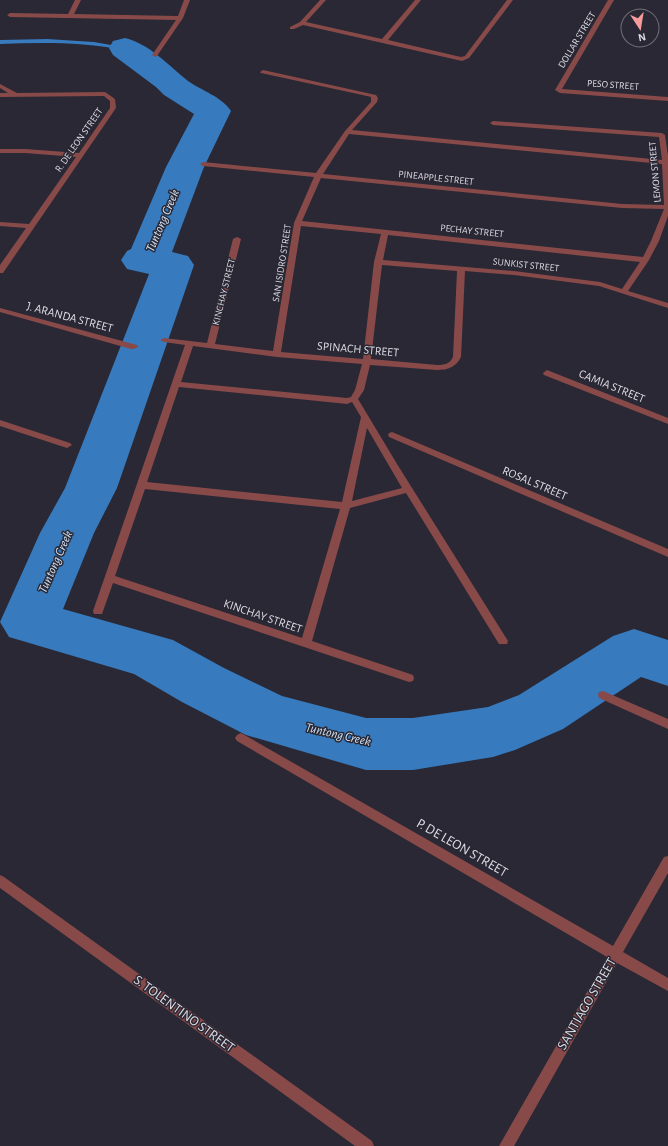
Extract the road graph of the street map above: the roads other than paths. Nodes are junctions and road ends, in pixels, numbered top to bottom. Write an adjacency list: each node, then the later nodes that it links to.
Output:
1 (78, 0): 8 (street)
2 (187, 0): 9 (street)
3 (322, 0): 10 (street)
4 (418, 0): 12 (street)
5 (510, 0): 12 (street)
6 (611, 0): 16 (street, DOLLAR STREET)
7 (10, 15): 8 (street)
8 (70, 16): 9 (street)
9 (180, 18): 13 (street)
10 (302, 23): 11 (street); 12 (street)
11 (292, 28)
12 (384, 41)
13 (155, 55)
14 (263, 72): 21 (street, SAN ISIDRO STREET)
15 (0, 86): 18 (street)
16 (558, 88): 19 (street, PESO STREET)
17 (0, 95): 18 (street)
18 (17, 95): 23 (street, R. DE LEON STREET)
19 (668, 99)
20 (493, 123): 24 (street, LEMON STREET)
21 (347, 132): 24 (street); 26 (street, SAN ISIDRO STREET)
22 (0, 151): 23 (street)
23 (80, 155): 30 (street, R. DE LEON STREET)
24 (665, 162): 27 (street, LEMON STREET)
25 (203, 164): 26 (street, PINEAPPLE STREET)
26 (318, 176): 27 (street, PINEAPPLE STREET); 28 (street, SAN ISIDRO STREET)
27 (668, 207): 33 (street, LEMON STREET)
28 (298, 223): 31 (street, PECHAY STREET); 44 (street, SAN ISIDRO STREET)
29 (0, 224): 30 (street)
30 (31, 226): 36 (street, R. DE LEON STREET)
31 (385, 232): 33 (street, PECHAY STREET); 34 (street)
32 (237, 239): 42 (street, KINCHAY STREET)
33 (645, 260): 37 (street, LEMON STREET)
34 (378, 262): 35 (street, SUNKIST STREET); 45 (street)
35 (461, 268): 37 (street, SUNKIST STREET); 45 (street, SPINACH STREET)
36 (0, 271)
37 (624, 291): 38 (street, SUNKIST STREET)
38 (668, 306)
39 (0, 310): 43 (street, J. ARANDA STREET)
40 (164, 340): 41 (street, SPINACH STREET)
41 (190, 343): 42 (street, SPINACH STREET); 47 (street)
42 (210, 346): 44 (street, SPINACH STREET)
43 (134, 347)
44 (277, 354): 45 (street, SPINACH STREET)
45 (367, 361): 48 (street)
46 (547, 373): 50 (street, CAMIA STREET)
47 (175, 384): 48 (street); 54 (street)
48 (354, 399): 49 (street)
49 (365, 417): 55 (street); 56 (street)
50 (668, 421)
51 (0, 423): 53 (street)
52 (392, 434): 57 (street, ROSAL STREET)
53 (68, 445)
54 (141, 486): 56 (street); 58 (street)
55 (409, 489): 56 (street); 60 (street)
56 (346, 506): 61 (street)
57 (668, 553)
58 (110, 578): 59 (street); 61 (street, KINCHAY STREET)
59 (98, 611)
60 (503, 641)
61 (306, 644): 62 (street, KINCHAY STREET)
62 (409, 678)
63 (603, 695): 64 (street)
64 (668, 724)
65 (242, 738): 68 (street, P. DE LEON STREET)
66 (668, 861): 68 (street, SANTIAGO STREET)
67 (0, 881): 70 (street, S. TOLENTINO STREET)
68 (616, 954): 69 (street, P. DE LEON STREET); 71 (street, SANTIAGO STREET)
69 (668, 985)
70 (367, 1146)
71 (506, 1146)

